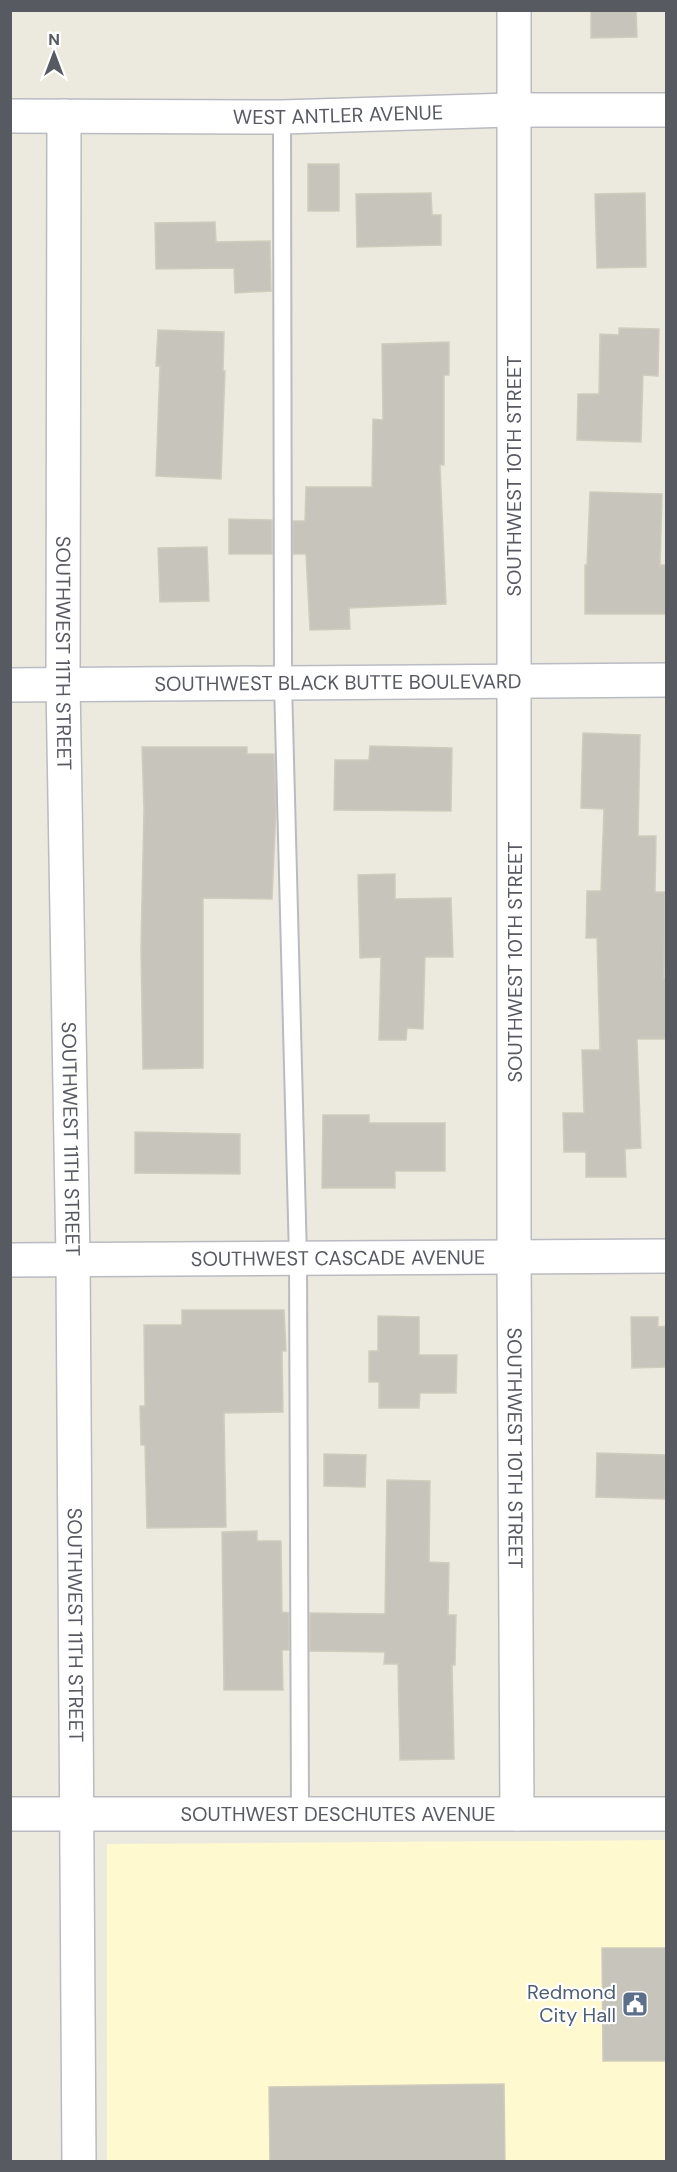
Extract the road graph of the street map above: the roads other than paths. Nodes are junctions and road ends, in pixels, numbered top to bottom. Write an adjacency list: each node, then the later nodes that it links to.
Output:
1 (514, 10): 2 (street, SOUTHWEST 10TH STREET)
2 (513, 110): 3 (street, WEST ANTLER AVENUE); 6 (street, WEST ANTLER AVENUE); 8 (street, SOUTHWEST 10TH STREET)
3 (666, 110)
4 (10, 116): 5 (street, WEST ANTLER AVENUE)
5 (64, 116): 6 (street, WEST ANTLER AVENUE); 10 (street, SOUTHWEST 11TH STREET)
6 (282, 117): 9 (lane)
7 (666, 680): 8 (street, SOUTHWEST BLACK BUTTE BOULEVARD)
8 (515, 681): 9 (street, SOUTHWEST BLACK BUTTE BOULEVARD); 13 (street, SOUTHWEST 10TH STREET)
9 (283, 683): 10 (street, SOUTHWEST BLACK BUTTE BOULEVARD); 14 (lane)
10 (63, 684): 11 (street, SOUTHWEST BLACK BUTTE BOULEVARD); 16 (street, SOUTHWEST 11TH STREET)
11 (10, 685)
12 (666, 1256): 13 (street, SOUTHWEST CASCADE AVENUE)
13 (514, 1257): 14 (street, SOUTHWEST CASCADE AVENUE); 20 (street, SOUTHWEST 10TH STREET)
14 (298, 1258): 16 (street, SOUTHWEST CASCADE AVENUE); 19 (lane)
15 (10, 1260): 16 (street, SOUTHWEST CASCADE AVENUE)
16 (73, 1260): 18 (street, SOUTHWEST 11TH STREET)
17 (10, 1814): 18 (street, SOUTHWEST DESCHUTES AVENUE)
18 (75, 1814): 19 (street, SOUTHWEST DESCHUTES AVENUE); 22 (street, SOUTHWEST 11TH STREET)
19 (300, 1814): 20 (street, SOUTHWEST DESCHUTES AVENUE)
20 (517, 1814): 21 (street, SOUTHWEST DESCHUTES AVENUE)
21 (666, 1814)
22 (79, 2162)

